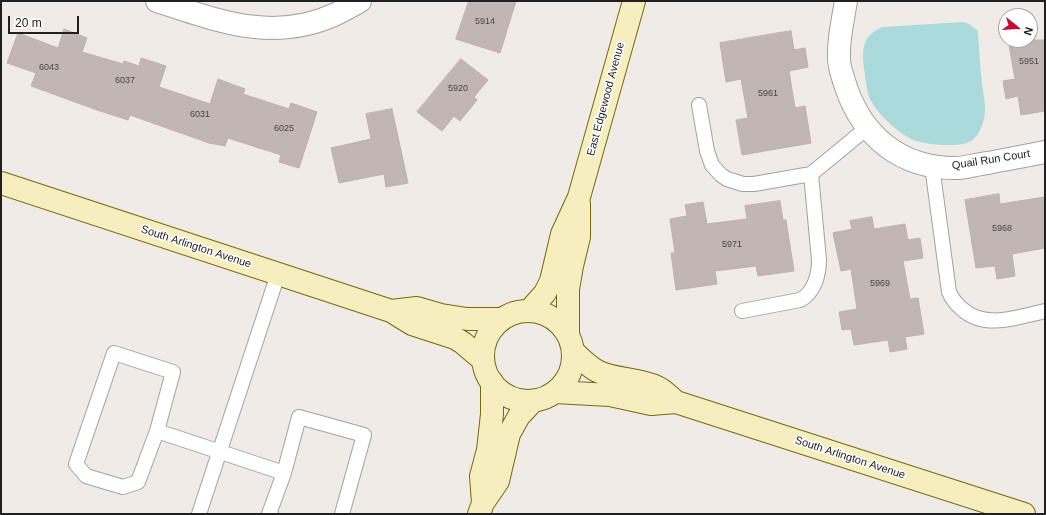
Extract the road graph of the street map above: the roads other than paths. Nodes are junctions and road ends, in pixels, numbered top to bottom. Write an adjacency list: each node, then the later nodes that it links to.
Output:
1 (157, 1): 2 (street)
2 (360, 1)
3 (634, 1): 11 (main road, East Edgewood Avenue)
4 (846, 1): 6 (street, Quail Run Court)
5 (699, 105): 9 (lane)
6 (867, 128): 8 (street, Quail Run Court); 9 (lane)
7 (1045, 152): 8 (street, Quail Run Court)
8 (932, 166): 15 (lane)
9 (811, 174): 14 (lane)
10 (1, 183): 12 (main road, South Arlington Avenue)
11 (579, 197): 13 (main road); 18 (main road)
12 (278, 274): 16 (main road, South Arlington Avenue); 25 (lane)
13 (529, 311): 17 (main road); 18 (main road)
14 (742, 311)
15 (1045, 311)
16 (391, 312): 17 (main road, South Arlington Avenue); 19 (main road, South Arlington Avenue)
17 (502, 319): 19 (main road)
18 (570, 342): 21 (main road); 23 (main road, South Arlington Avenue)
19 (483, 360): 20 (main road)
20 (492, 382): 22 (main road); 27 (main road)
21 (555, 392): 22 (main road); 23 (main road, South Arlington Avenue)
22 (533, 401): 27 (main road)
23 (676, 402): 31 (main road, South Arlington Avenue)
24 (158, 431): 24 (lane); 25 (lane)
25 (220, 451): 26 (lane); 28 (lane)
26 (284, 473): 29 (lane); 30 (lane)
27 (481, 508)
28 (199, 514)
29 (271, 514)
30 (342, 514)
31 (1024, 514)

